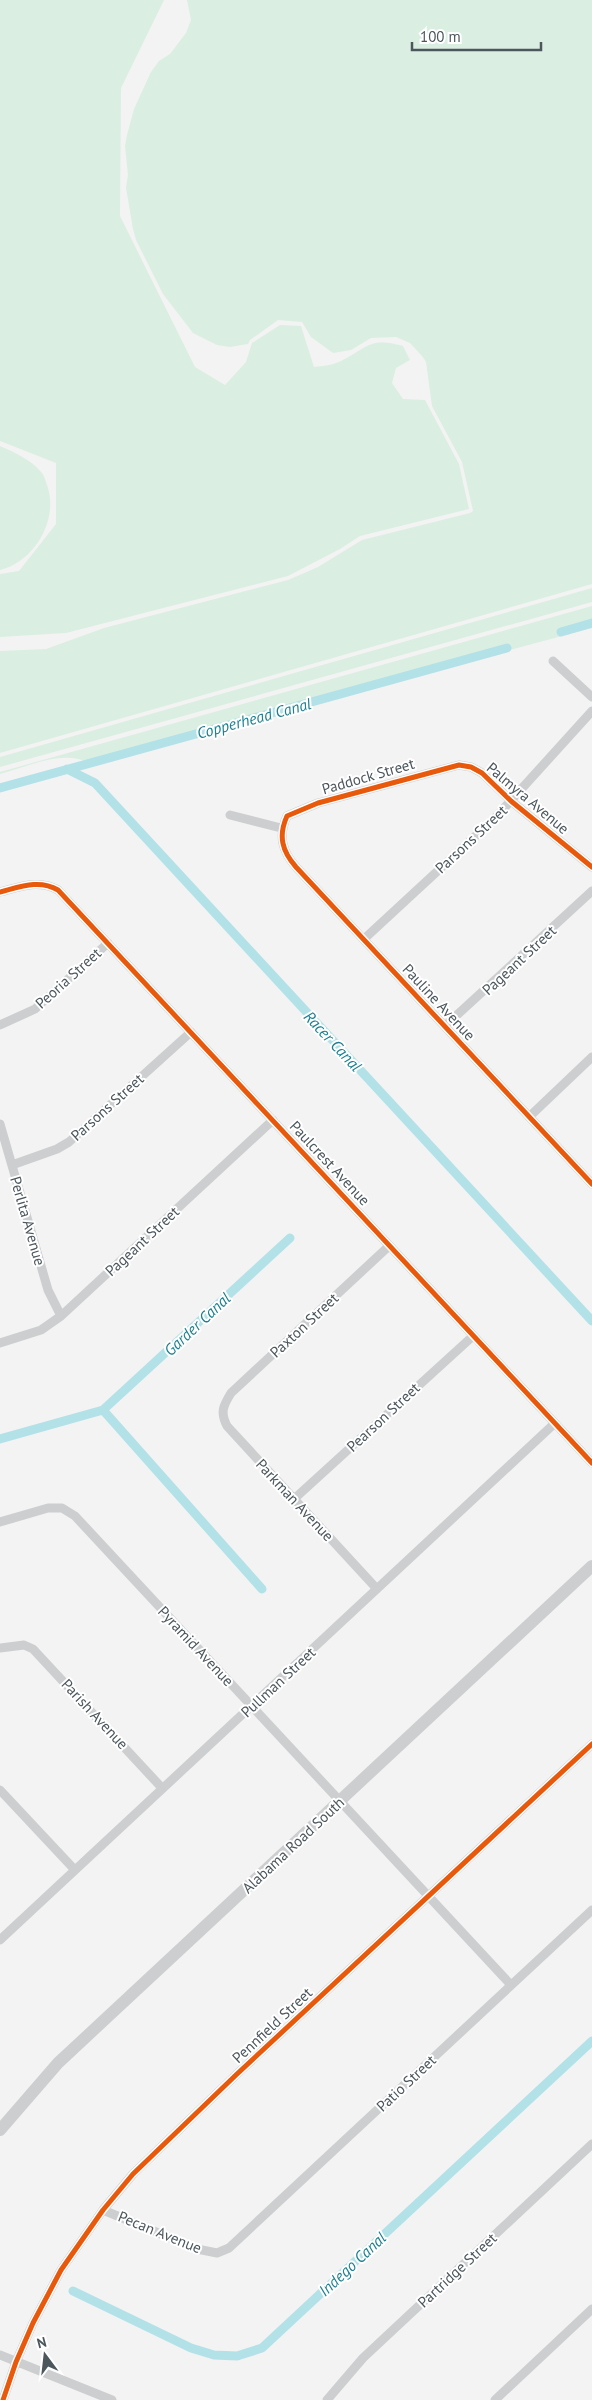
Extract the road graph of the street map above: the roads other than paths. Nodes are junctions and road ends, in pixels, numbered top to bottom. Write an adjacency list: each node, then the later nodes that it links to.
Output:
1 (553, 661): 2 (street)
2 (592, 697)
3 (592, 711): 5 (street, Parsons Street)
4 (471, 767): 5 (street, Palmyra Avenue); 7 (street, Paddock Street)
5 (511, 801): 8 (street, Palmyra Avenue); 11 (street, Parsons Street)
6 (230, 815): 7 (street)
7 (281, 828): 11 (street, Pauline Avenue)
8 (592, 867)
9 (592, 891): 14 (street, Pageant Street)
10 (0, 892): 12 (street, Paulcrest Avenue)
11 (364, 939): 14 (street, Pauline Avenue)
12 (108, 943): 13 (street, Peoria Street); 15 (street, Paulcrest Avenue)
13 (0, 1025)
14 (445, 1026): 17 (street, Pauline Avenue)
15 (191, 1032): 18 (street, Paulcrest Avenue); 20 (street, Parsons Street)
16 (592, 1057): 17 (street)
17 (529, 1117): 21 (street, Pauline Avenue)
18 (273, 1120): 22 (street, Paulcrest Avenue); 23 (street, Pageant Street)
19 (0, 1124): 20 (street, Perlita Avenue)
20 (12, 1165): 23 (street, Perlita Avenue)
21 (592, 1184)
22 (389, 1246): 24 (street, Paulcrest Avenue); 26 (street, Paxton Street)
23 (61, 1316): 25 (street, Pageant Street)
24 (473, 1336): 27 (street, Paulcrest Avenue); 29 (street, Pearson Street)
25 (0, 1343)
26 (222, 1407): 29 (street, Parkman Avenue)
27 (555, 1423): 28 (street, Paulcrest Avenue); 32 (street, Pullman Street)
28 (592, 1463)
29 (294, 1499): 32 (street, Parkman Avenue)
30 (0, 1522): 34 (street, Pyramid Avenue)
31 (592, 1566): 38 (street, Alabama Road South)
32 (377, 1589): 34 (street, Pullman Street)
33 (0, 1648): 36 (street, Parish Avenue)
34 (252, 1705): 36 (street, Pullman Street); 38 (street, Pyramid Avenue)
35 (592, 1744): 40 (street, Pennfield Street)
36 (162, 1788): 39 (street, Pullman Street)
37 (0, 1790): 39 (street)
38 (340, 1802): 40 (street, Pyramid Avenue); 44 (street, Alabama Road South)
39 (74, 1869): 42 (street, Pullman Street)
40 (429, 1896): 43 (street, Pyramid Avenue); 46 (street, Pennfield Street)
41 (592, 1910): 43 (street, Patio Street)
42 (0, 1940)
43 (511, 1985): 47 (street, Patio Street)
44 (0, 2130)
45 (592, 2144): 53 (street, Partridge Street)
46 (103, 2210): 47 (street, Pecan Avenue); 50 (street, Pennfield Street)
47 (217, 2253)
48 (592, 2309): 54 (street)
49 (0, 2355): 50 (street)
50 (16, 2362): 51 (street, Pennfield Street); 52 (street)
51 (3, 2400)
52 (112, 2400)
53 (327, 2400)
54 (494, 2400)

